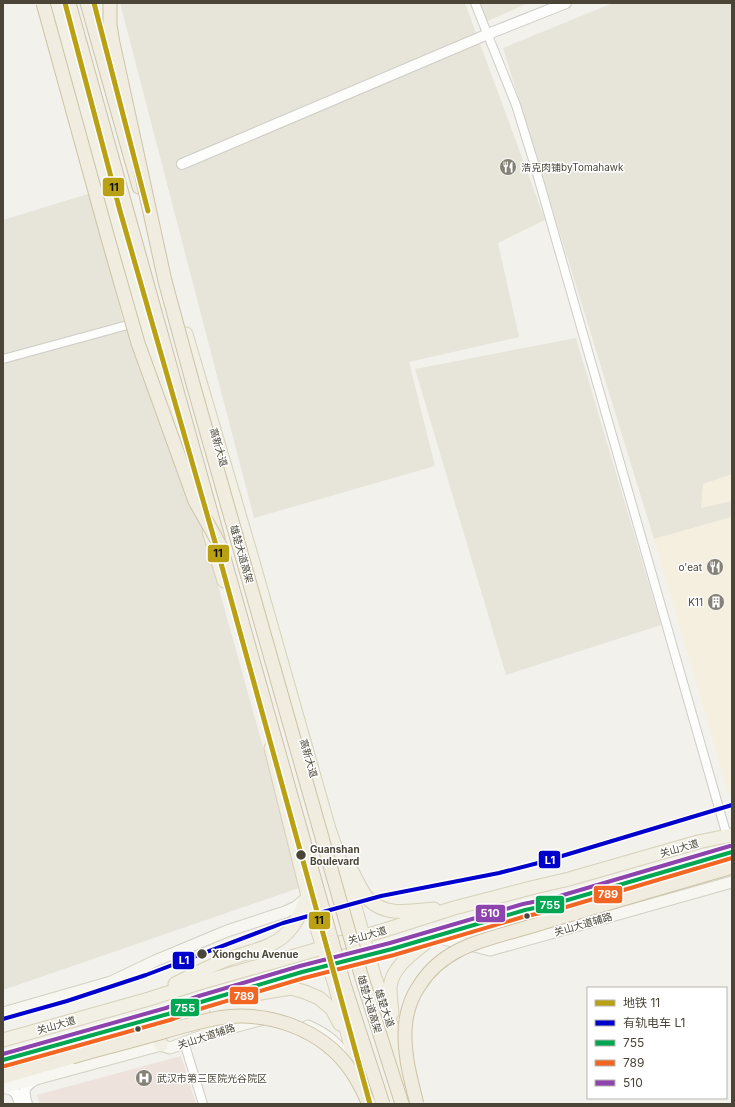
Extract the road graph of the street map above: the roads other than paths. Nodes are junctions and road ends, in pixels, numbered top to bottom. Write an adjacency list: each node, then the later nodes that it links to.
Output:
1 (43, 3): 16 (highway, bridge)
2 (57, 3): 14 (main road)
3 (63, 3): 11 (highway)
4 (69, 3): 11 (highway, 雄楚大道高架)
5 (87, 3): 13 (highway, 雄楚大道高架, bridge)
6 (92, 3): 17 (main road, 高新大道)
7 (110, 3): 13 (highway, bridge)
8 (475, 3): 10 (street)
9 (566, 3): 10 (street)
10 (488, 34): 12 (street); 18 (street)
11 (102, 124): 16 (highway, 雄楚大道高架, bridge)
12 (182, 164)
13 (165, 281): 50 (highway, 雄楚大道高架, bridge)
14 (144, 320): 15 (street); 23 (main road)
15 (3, 359)
16 (221, 547): 49 (highway, 雄楚大道高架, bridge)
17 (329, 829): 22 (main road, 高新大道); 24 (main road)
18 (730, 835): 24 (main road, 关山大道)
19 (732, 852): 26 (main road, 关山大道)
20 (732, 867): 52 (highway, bridge)
21 (732, 882): 26 (main road, 关山大道辅路)
22 (350, 889): 25 (main road, 雄楚大道)
23 (309, 901): 27 (main road); 30 (main road); 32 (main road)
24 (454, 908): 25 (main road, 关山大道)
25 (363, 936): 27 (main road, 关山大道); 28 (main road, 雄楚大道)
26 (434, 937): 28 (main road, 关山大道); 34 (main road)
27 (323, 948): 29 (main road); 30 (main road, 关山大道)
28 (368, 955): 29 (main road, 关山大道); 34 (main road, 雄楚大道)
29 (328, 965): 31 (main road, 关山大道); 39 (main road)
30 (149, 999): 36 (main road, 关山大道)
31 (202, 1002): 33 (main road, 关山大道); 35 (main road); 39 (main road)
32 (3, 1013)
33 (153, 1018): 38 (main road); 40 (main road, 关山大道)
34 (393, 1030): 51 (main road, 雄楚大道)
35 (207, 1034): 37 (main road, 关山大道辅路); 43 (main road, 关山大道辅路)
36 (3, 1040)
37 (184, 1042): 38 (main road, 关山大道辅路); 47 (street)
38 (161, 1045): 42 (main road, 关山大道辅路)
39 (351, 1047): 43 (main road)
40 (3, 1060)
41 (3, 1077): 48 (highway, bridge)
42 (35, 1080): 44 (main road, 关山大道辅路); 46 (street)
43 (363, 1083): 48 (main road)
44 (3, 1088): 45 (street)
45 (20, 1104)
46 (28, 1104)
47 (203, 1104)
48 (370, 1104)
49 (383, 1104)
50 (402, 1104)
51 (412, 1104)
52 (417, 1104)

